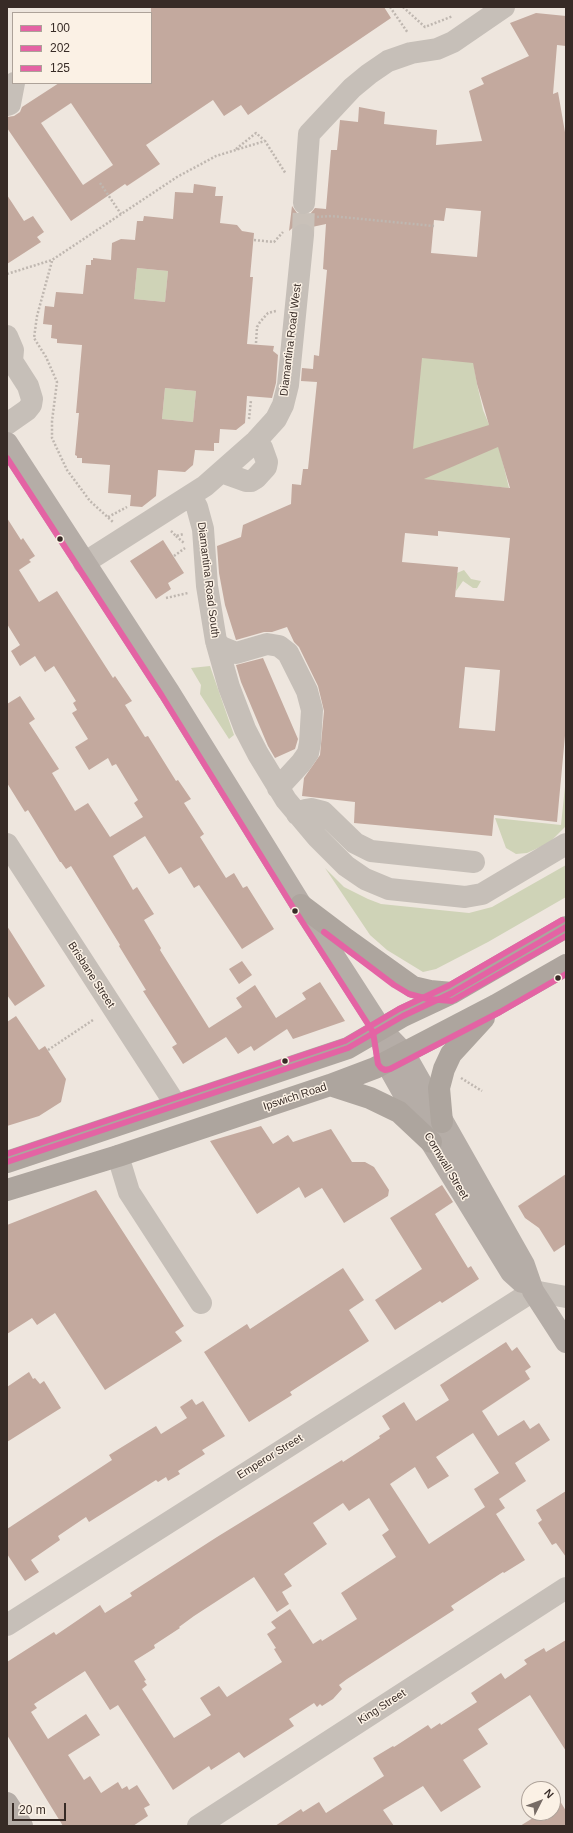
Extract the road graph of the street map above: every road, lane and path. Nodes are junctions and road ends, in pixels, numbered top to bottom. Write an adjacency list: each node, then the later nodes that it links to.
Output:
1 (390, 7): 5 (path)
2 (403, 7): 4 (path)
3 (504, 7): 13 (street, Diamantina Road West)
4 (459, 14)
5 (410, 36)
6 (13, 84): 7 (street)
7 (7, 105)
8 (265, 141): 9 (path); 9 (path); 10 (path)
9 (235, 150): 12 (path)
10 (285, 181)
11 (100, 183): 12 (path)
12 (121, 214): 16 (path)
13 (300, 222): 14 (path); 15 (path); 24 (street, Diamantina Road West)
14 (434, 226)
15 (254, 240)
16 (52, 260): 17 (path); 28 (path)
17 (7, 274)
18 (279, 310): 20 (path)
19 (7, 336): 21 (street)
20 (256, 343)
21 (10, 359): 23 (street)
22 (251, 400): 24 (path)
23 (7, 424)
24 (253, 432): 26 (street)
25 (7, 443): 32 (main road, Cornwall Street)
26 (191, 496): 32 (street); 33 (street, Diamantina Road South)
27 (127, 507): 28 (path)
28 (108, 517): 29 (path)
29 (118, 527)
30 (187, 546): 31 (path)
31 (174, 556)
32 (84, 563): 39 (main road, Cornwall Street)
33 (216, 642): 34 (street, Diamantina Road South); 34 (street)
34 (278, 788): 35 (street, Diamantina Road South)
35 (297, 814): 37 (street, Diamantina Road South); 38 (street)
36 (7, 844): 51 (street, Brisbane Street)
37 (566, 844)
38 (474, 862)
39 (301, 904): 42 (highway); 45 (main road, Cornwall Street)
40 (566, 927): 42 (highway)
41 (566, 965): 43 (highway, Ipswich Road)
42 (452, 993): 45 (highway)
43 (496, 1005): 47 (highway, Ipswich Road); 52 (highway)
44 (93, 1020): 46 (path)
45 (381, 1029): 47 (main road, Cornwall Street); 51 (highway)
46 (48, 1050)
47 (395, 1058): 48 (highway, Ipswich Road); 52 (main road, Cornwall Street); 54 (main road, Cornwall Street)
48 (330, 1086): 54 (highway); 55 (highway, Ipswich Road)
49 (475, 1087): 50 (path)
50 (482, 1091)
51 (176, 1105): 56 (highway)
52 (442, 1122): 53 (main road, Cornwall Street)
53 (454, 1141): 57 (street); 59 (main road, Cornwall Street)
54 (431, 1142): 57 (main road, Cornwall Street)
55 (118, 1156): 58 (highway, Ipswich Road); 61 (street)
56 (7, 1162)
57 (446, 1166): 59 (main road, Cornwall Street)
58 (7, 1190)
59 (533, 1291): 60 (street); 62 (main road, Cornwall Street); 64 (street, Emperor Street)
60 (566, 1297)
61 (201, 1303)
62 (566, 1342)
63 (566, 1588): 67 (street, King Street)
64 (7, 1625)
65 (7, 1803): 66 (main road)
66 (22, 1826)
67 (198, 1826)

